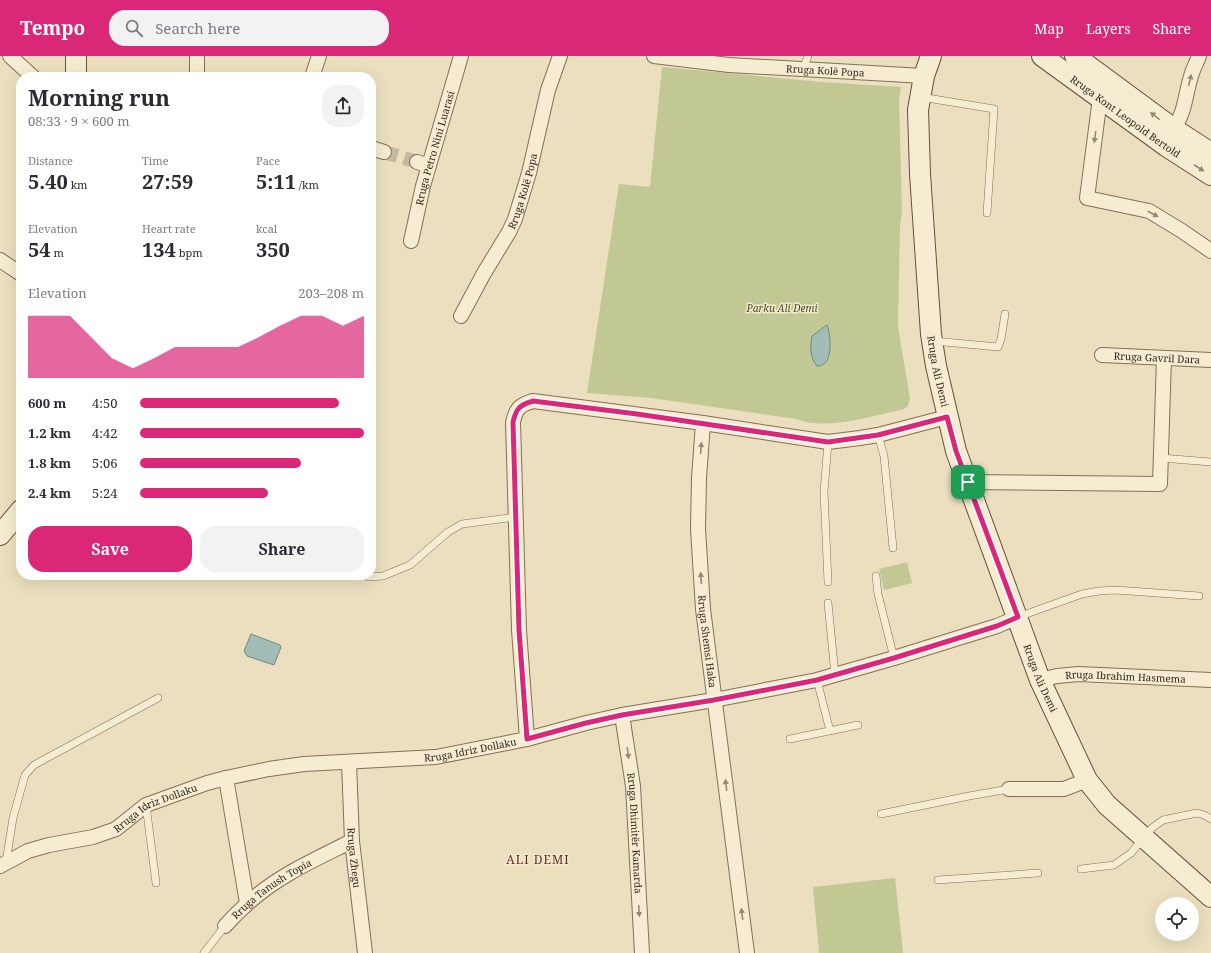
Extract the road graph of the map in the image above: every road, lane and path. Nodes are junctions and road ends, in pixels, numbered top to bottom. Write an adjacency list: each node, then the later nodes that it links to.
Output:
1 (10, 56): 14 (street)
2 (76, 56): 15 (main road)
3 (197, 56): 16 (street)
4 (319, 56): 17 (street)
5 (461, 56): 25 (street, Rruga Petro Nini Luarasi)
6 (560, 56): 30 (street, Rruga Kolë Popa)
7 (654, 56): 12 (street, Rruga Kolë Popa)
8 (931, 56): 18 (main road, Rruga Ali Demi)
9 (1042, 56): 20 (main road, Rruga Kont Leopold Bertold)
10 (1075, 56): 21 (main road, Rruga Kont Leopold Bertold, one-way to 10)
11 (1199, 56): 21 (street, one-way to 11)
12 (731, 60): 13 (street, Rruga Kolë Popa)
13 (805, 63): 18 (street, Rruga Kolë Popa)
14 (27, 72)
15 (76, 72)
16 (196, 72)
17 (314, 72)
18 (924, 76): 19 (main road, Rruga Ali Demi)
19 (920, 97): 24 (lane); 31 (main road, Rruga Ali Demi)
20 (1100, 98): 23 (main road, Rruga Kont Leopold Bertold, one-way to 23); 26 (street, one-way to 26)
21 (1174, 129): 22 (main road, Rruga Kont Leopold Bertold)
22 (1211, 152)
23 (1211, 175)
24 (987, 213)
25 (410, 241)
26 (1211, 251)
27 (0, 260): 28 (street)
28 (16, 271)
29 (1005, 314): 31 (lane)
30 (461, 316)
31 (932, 341): 35 (main road, Rruga Ali Demi)
32 (1102, 355): 33 (street, Rruga Gavril Dara)
33 (1164, 358): 34 (street, Rruga Gavril Dara); 39 (street)
34 (1211, 360)
35 (947, 417): 37 (street); 41 (main road, Rruga Ali Demi)
36 (703, 423): 38 (street); 43 (street); 58 (street, Rruga Shemsi Haka, one-way to 36)
37 (878, 435): 38 (street); 45 (lane)
38 (828, 442): 48 (lane)
39 (1161, 458): 40 (lane); 41 (street)
40 (1211, 462)
41 (968, 482): 51 (main road, Rruga Ali Demi)
42 (16, 516): 44 (main road)
43 (516, 517): 47 (lane); 62 (street)
44 (0, 535)
45 (893, 548)
46 (876, 576): 52 (lane)
47 (376, 577)
48 (828, 582)
49 (1199, 596): 51 (lane)
50 (828, 604): 53 (lane)
51 (1018, 617): 52 (street, Rruga Idriz Dollaku); 55 (main road, Rruga Ali Demi)
52 (894, 658): 53 (street, Rruga Idriz Dollaku)
53 (835, 675): 54 (street, Rruga Idriz Dollaku)
54 (817, 680): 58 (street, Rruga Idriz Dollaku); 61 (lane)
55 (1040, 680): 56 (street, Rruga Ibrahim Hasmema); 66 (main road, Rruga Ali Demi)
56 (1211, 680)
57 (158, 698): 73 (lane)
58 (714, 700): 59 (street, Rruga Idriz Dollaku); 84 (street, Rruga Shemsi Haka, one-way to 58)
59 (622, 715): 62 (street, Rruga Idriz Dollaku); 83 (street, Rruga Dhimitër Kamarda, one-way to 83)
60 (858, 725): 61 (lane)
61 (830, 731): 63 (lane)
62 (527, 739): 64 (street, Rruga Idriz Dollaku)
63 (790, 739)
64 (349, 762): 65 (street, Rruga Idriz Dollaku); 72 (street, Rruga Zhegu)
65 (226, 778): 68 (street, Rruga Idriz Dollaku); 79 (street)
66 (1087, 780): 67 (street); 71 (main road, Rruga Ali Demi)
67 (1009, 789): 69 (lane)
68 (146, 805): 73 (street, Rruga Idriz Dollaku); 77 (lane)
69 (880, 814)
70 (1211, 819): 71 (lane)
71 (1143, 838): 74 (lane); 78 (main road, Rruga Ali Demi)
72 (352, 841): 79 (street, Rruga Tanush Topia); 82 (street, Rruga Zhegu)
73 (2, 861)
74 (1081, 869)
75 (1038, 873): 76 (lane)
76 (938, 880)
77 (156, 883)
78 (1211, 897)
79 (247, 903): 80 (street, Rruga Tanush Topia)
80 (225, 926): 81 (lane, Rruga Tanush Topia)
81 (204, 953)
82 (365, 953)
83 (642, 953)
84 (748, 953)

